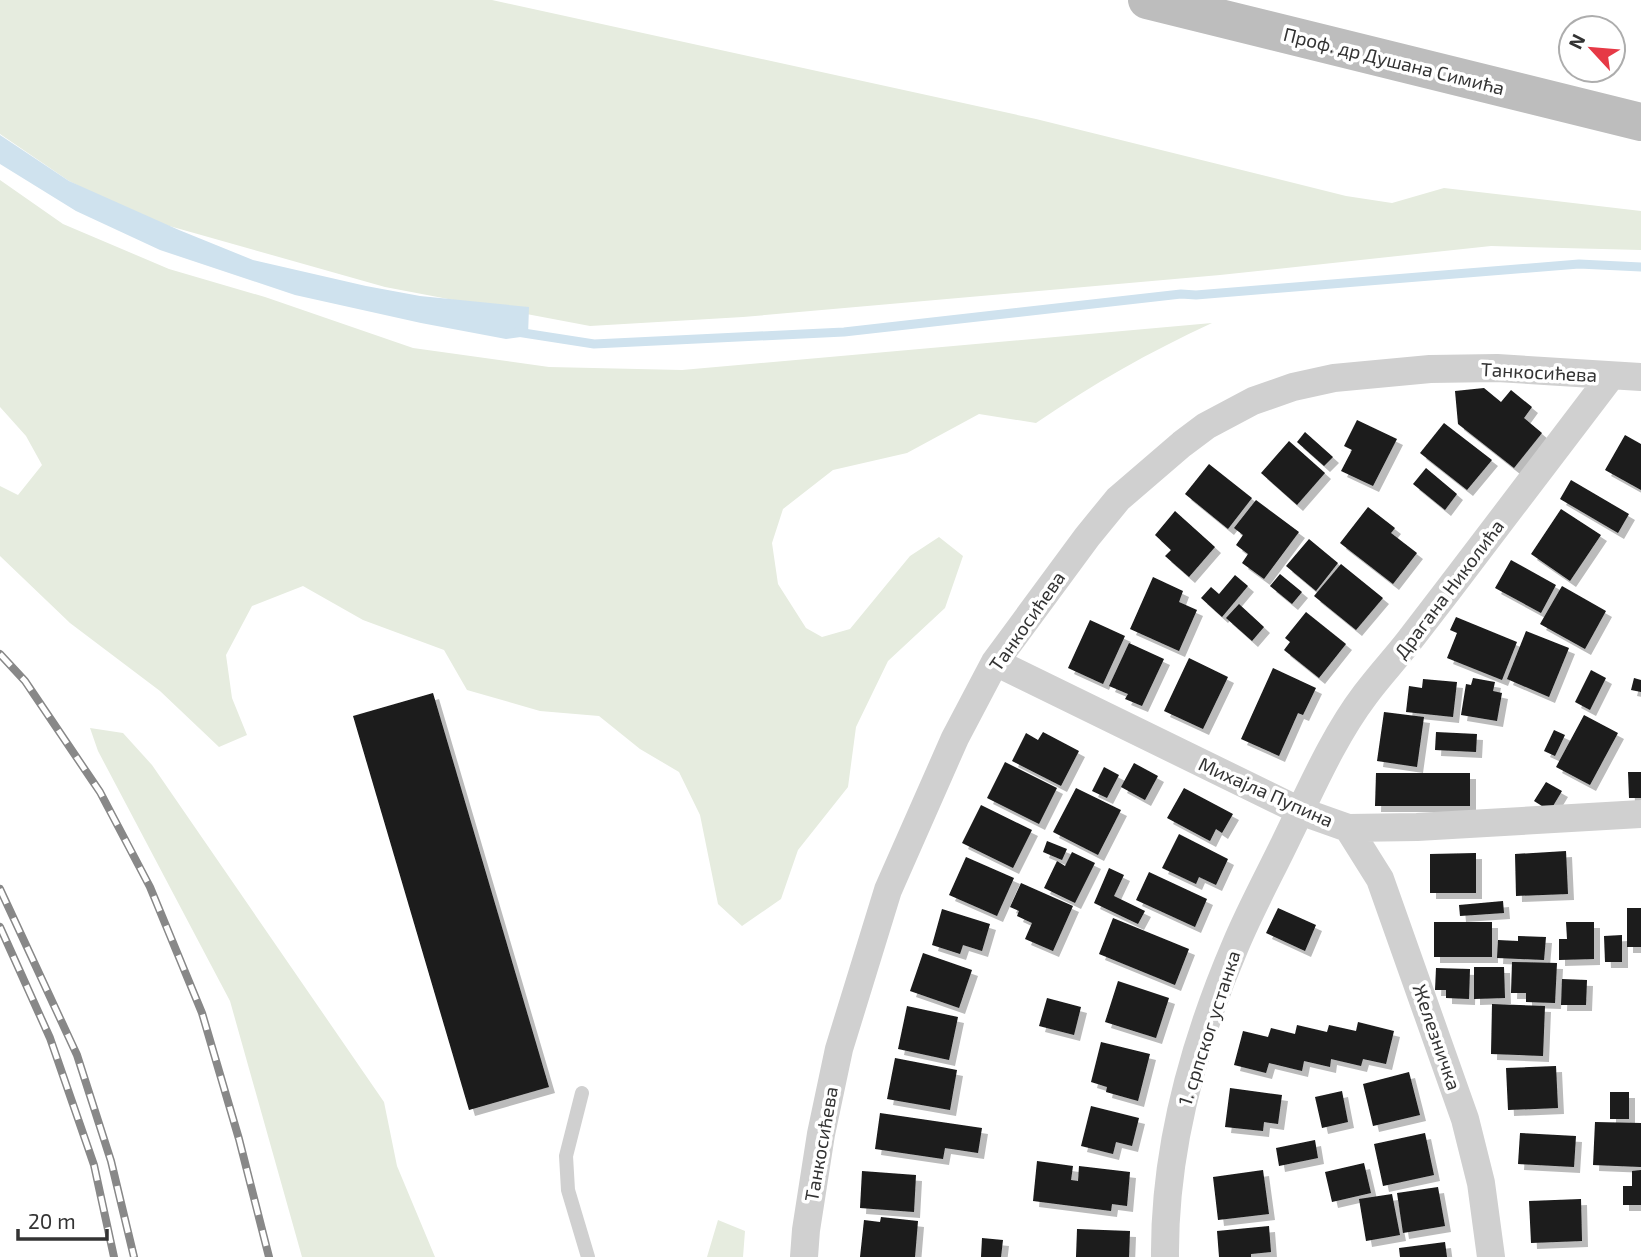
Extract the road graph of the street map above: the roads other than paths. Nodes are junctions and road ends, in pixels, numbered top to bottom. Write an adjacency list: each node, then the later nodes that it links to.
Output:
1 (1147, 0): 2 (street, Проф. др Душана Симића)
2 (1641, 122)
3 (1611, 376): 4 (street, Танкосићева); 5 (street, Танкосићева); 6 (street, Драгана Николића)
4 (1641, 377)
5 (995, 662): 6 (street, Михајла Пупина); 11 (street, Танкосићева)
6 (1300, 811): 8 (street, Михајла Пупина); 12 (street, 1. српског устанка)
7 (1641, 814): 8 (street, Михајла Пупина)
8 (1348, 828): 13 (street, Железничка)
9 (582, 1093): 10 (lane)
10 (588, 1257)
11 (804, 1257)
12 (1165, 1257)
13 (1491, 1257)

